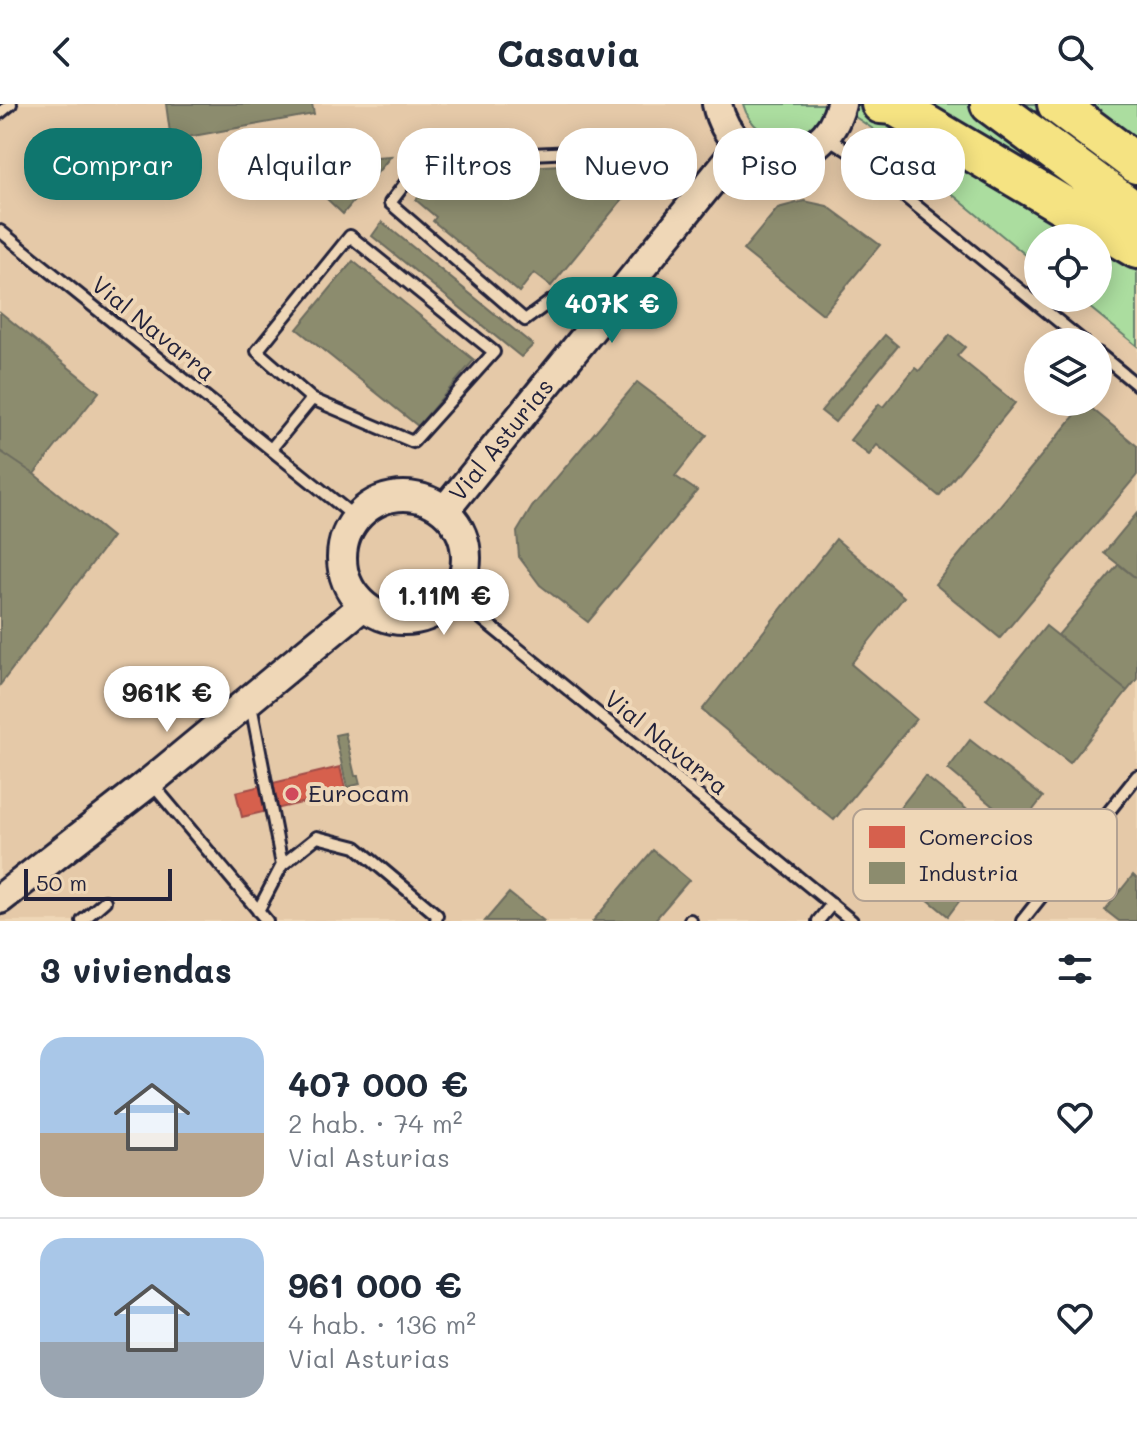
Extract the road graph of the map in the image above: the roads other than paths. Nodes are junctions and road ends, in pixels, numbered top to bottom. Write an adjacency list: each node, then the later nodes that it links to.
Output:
1 (11, 104): 7 (lane)
2 (717, 104): 8 (street)
3 (841, 104): 9 (street)
4 (881, 104): 15 (highway)
5 (990, 104): 13 (highway)
6 (1057, 104): 10 (highway)
7 (0, 113)
8 (726, 128)
9 (826, 137): 17 (lane)
10 (1137, 164)
11 (713, 178): 12 (street, Vial Asturias)
12 (700, 194): 16 (street, Vial Asturias); 16 (lane)
13 (1137, 213)
14 (0, 231): 21 (lane, Vial Navarra)
15 (1137, 249)
16 (593, 328): 22 (street, Vial Asturias)
17 (1067, 328)
18 (1112, 364): 19 (lane)
19 (1137, 385)
20 (312, 399): 20 (lane); 21 (lane)
21 (271, 449): 23 (lane, Vial Navarra)
22 (445, 510): 23 (street); 24 (street)
23 (356, 518): 25 (street)
24 (452, 599): 25 (street); 34 (lane, Vial Navarra)
25 (363, 606): 26 (street)
26 (249, 700): 28 (street); 30 (lane)
27 (1137, 776): 29 (lane)
28 (150, 782): 31 (street); 35 (lane)
29 (1111, 809)
30 (282, 865): 35 (lane); 38 (lane)
31 (0, 899)
32 (105, 901): 36 (lane)
33 (1038, 901): 41 (lane)
34 (832, 904): 39 (lane); 40 (lane, Vial Navarra)
35 (258, 911): 37 (lane)
36 (82, 921)
37 (267, 921)
38 (436, 921)
39 (818, 921)
40 (852, 921)
41 (1022, 921)

